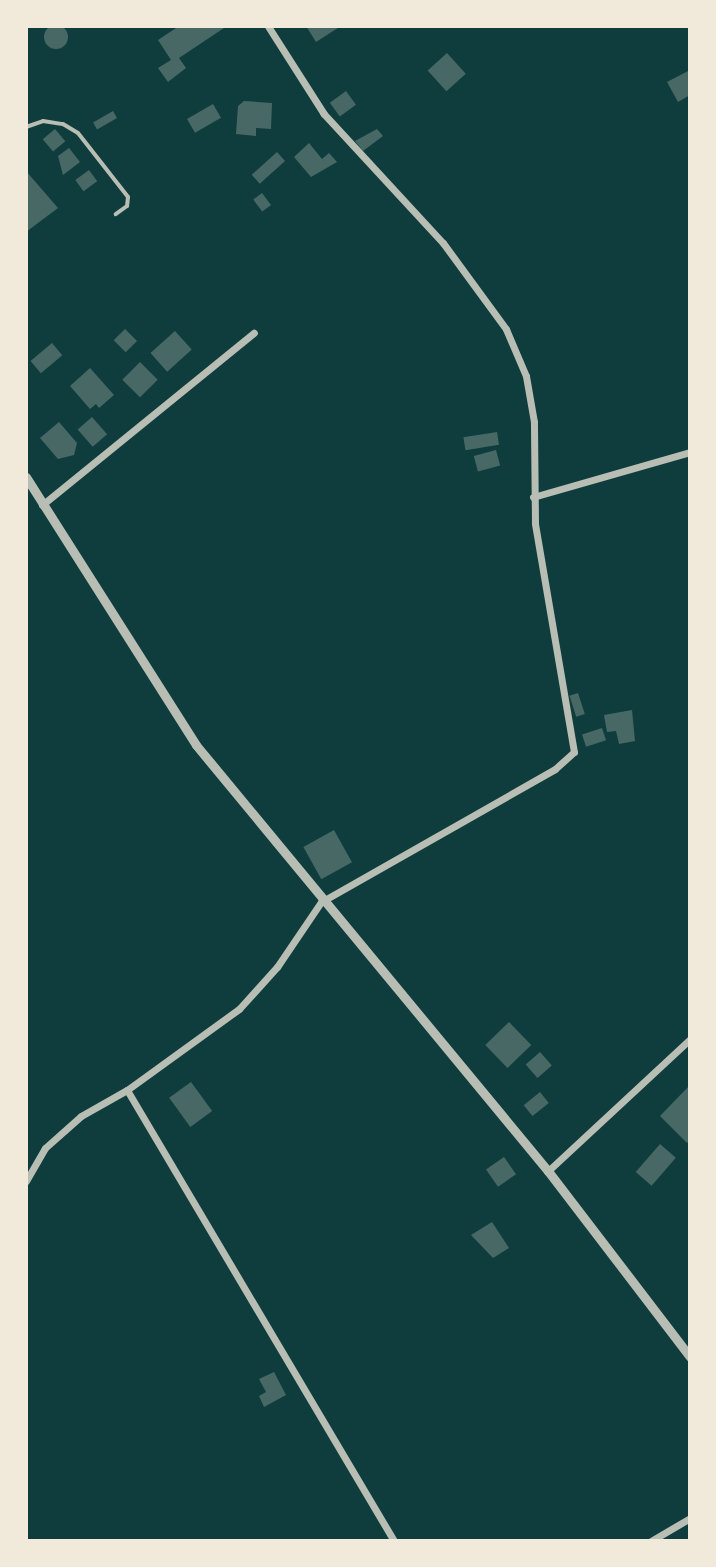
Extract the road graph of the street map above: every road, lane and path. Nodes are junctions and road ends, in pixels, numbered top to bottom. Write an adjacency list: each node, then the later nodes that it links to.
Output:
1 (268, 26): 7 (street)
2 (26, 127): 3 (lane)
3 (116, 214)
4 (254, 333): 8 (street)
5 (690, 452): 7 (street)
6 (26, 477): 8 (street)
7 (533, 497): 9 (street)
8 (42, 505): 9 (street)
9 (321, 902): 11 (street); 12 (street)
10 (690, 1039): 12 (street)
11 (127, 1090): 13 (street); 16 (street)
12 (548, 1171): 14 (street)
13 (26, 1181)
14 (690, 1357)
15 (690, 1518): 17 (street)
16 (394, 1541)
17 (651, 1541)

